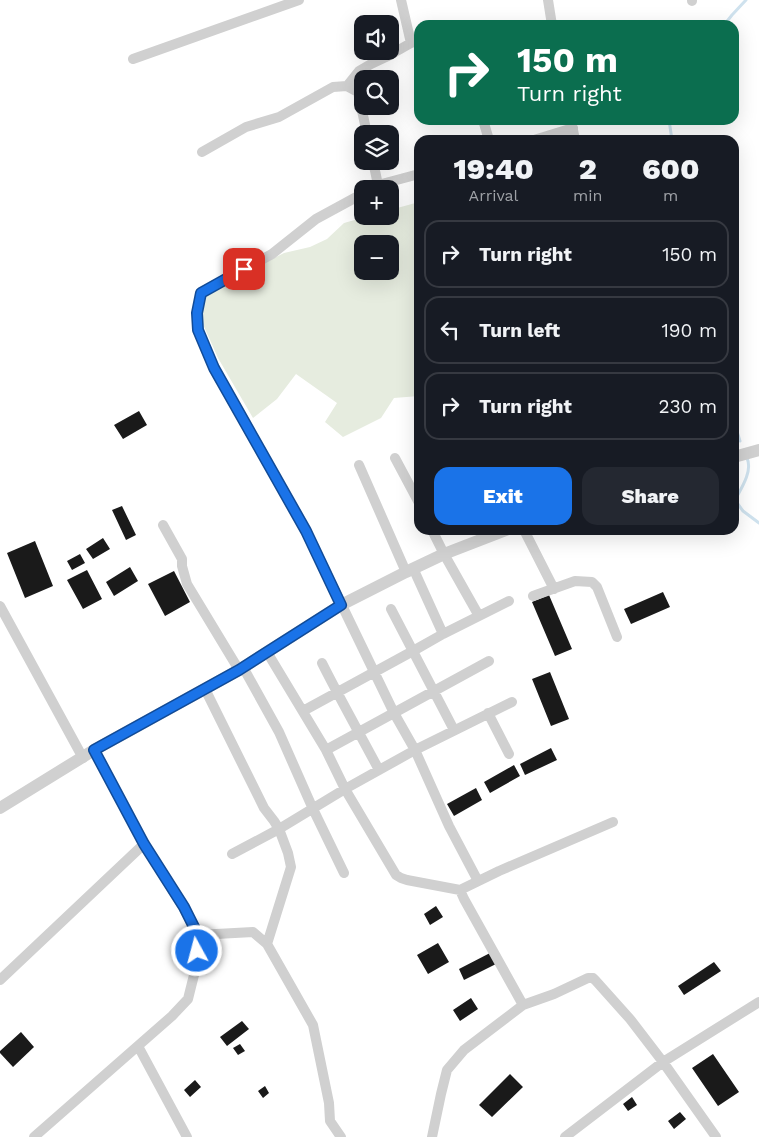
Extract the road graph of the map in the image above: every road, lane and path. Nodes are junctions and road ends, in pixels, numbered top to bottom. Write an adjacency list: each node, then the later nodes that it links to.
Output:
1 (299, 0): 7 (street)
2 (400, 0): 5 (street)
3 (548, 0): 4 (street)
4 (551, 20)
5 (414, 39)
6 (414, 43): 8 (street)
7 (132, 59)
8 (347, 86): 9 (street); 12 (street)
9 (365, 125)
10 (570, 125): 11 (street)
11 (546, 135)
12 (202, 152)
13 (414, 175): 14 (street)
14 (399, 180)
15 (354, 198): 30 (street)
16 (759, 450): 17 (street)
17 (739, 456)
18 (395, 458): 20 (street)
19 (359, 465): 26 (street)
20 (414, 494)
21 (163, 525): 40 (street)
22 (434, 535): 25 (street)
23 (493, 535): 25 (street)
24 (527, 535): 27 (street)
25 (444, 554): 26 (street); 33 (street)
26 (410, 570): 30 (street); 34 (street)
27 (554, 588): 28 (street); 35 (street)
28 (533, 596)
29 (509, 600): 33 (street)
30 (341, 605): 36 (street); 41 (street)
31 (0, 606): 55 (street)
32 (391, 609): 37 (street)
33 (479, 616): 34 (street)
34 (442, 634): 37 (street)
35 (617, 637)
36 (267, 652): 40 (street); 46 (street)
37 (413, 652): 41 (street); 43 (street)
38 (489, 661): 43 (street)
39 (322, 663): 44 (street)
40 (241, 668): 42 (street); 59 (street)
41 (374, 673): 44 (street); 47 (street)
42 (205, 689): 51 (street); 61 (street)
43 (434, 691): 47 (street); 49 (street)
44 (337, 693): 46 (street); 50 (street)
45 (512, 702): 48 (street)
46 (303, 712): 52 (street)
47 (394, 713): 50 (street); 53 (street)
48 (488, 713): 49 (street); 54 (street)
49 (454, 730): 53 (street)
50 (359, 732): 52 (street); 56 (street)
51 (94, 750): 55 (street); 62 (street)
52 (326, 750): 57 (street)
53 (415, 750): 56 (street); 65 (street)
54 (509, 754)
55 (83, 758): 58 (street)
56 (379, 770): 57 (street)
57 (345, 789): 59 (street); 66 (street)
58 (0, 808)
59 (312, 809): 61 (street); 64 (street)
60 (613, 822): 65 (street)
61 (279, 829): 63 (street); 68 (street)
62 (144, 844): 67 (street); 69 (street)
63 (232, 854)
64 (344, 873)
65 (478, 882): 66 (street)
66 (460, 890): 71 (street)
67 (198, 935): 68 (street); 72 (street)
68 (267, 944): 76 (street)
69 (0, 980)
70 (759, 1002): 73 (street)
71 (523, 1005): 73 (street); 77 (street)
72 (138, 1046): 74 (street); 75 (street)
73 (663, 1062): 78 (street); 79 (street)
74 (34, 1137)
75 (187, 1137)
76 (341, 1137)
77 (432, 1137)
78 (564, 1137)
79 (716, 1137)

